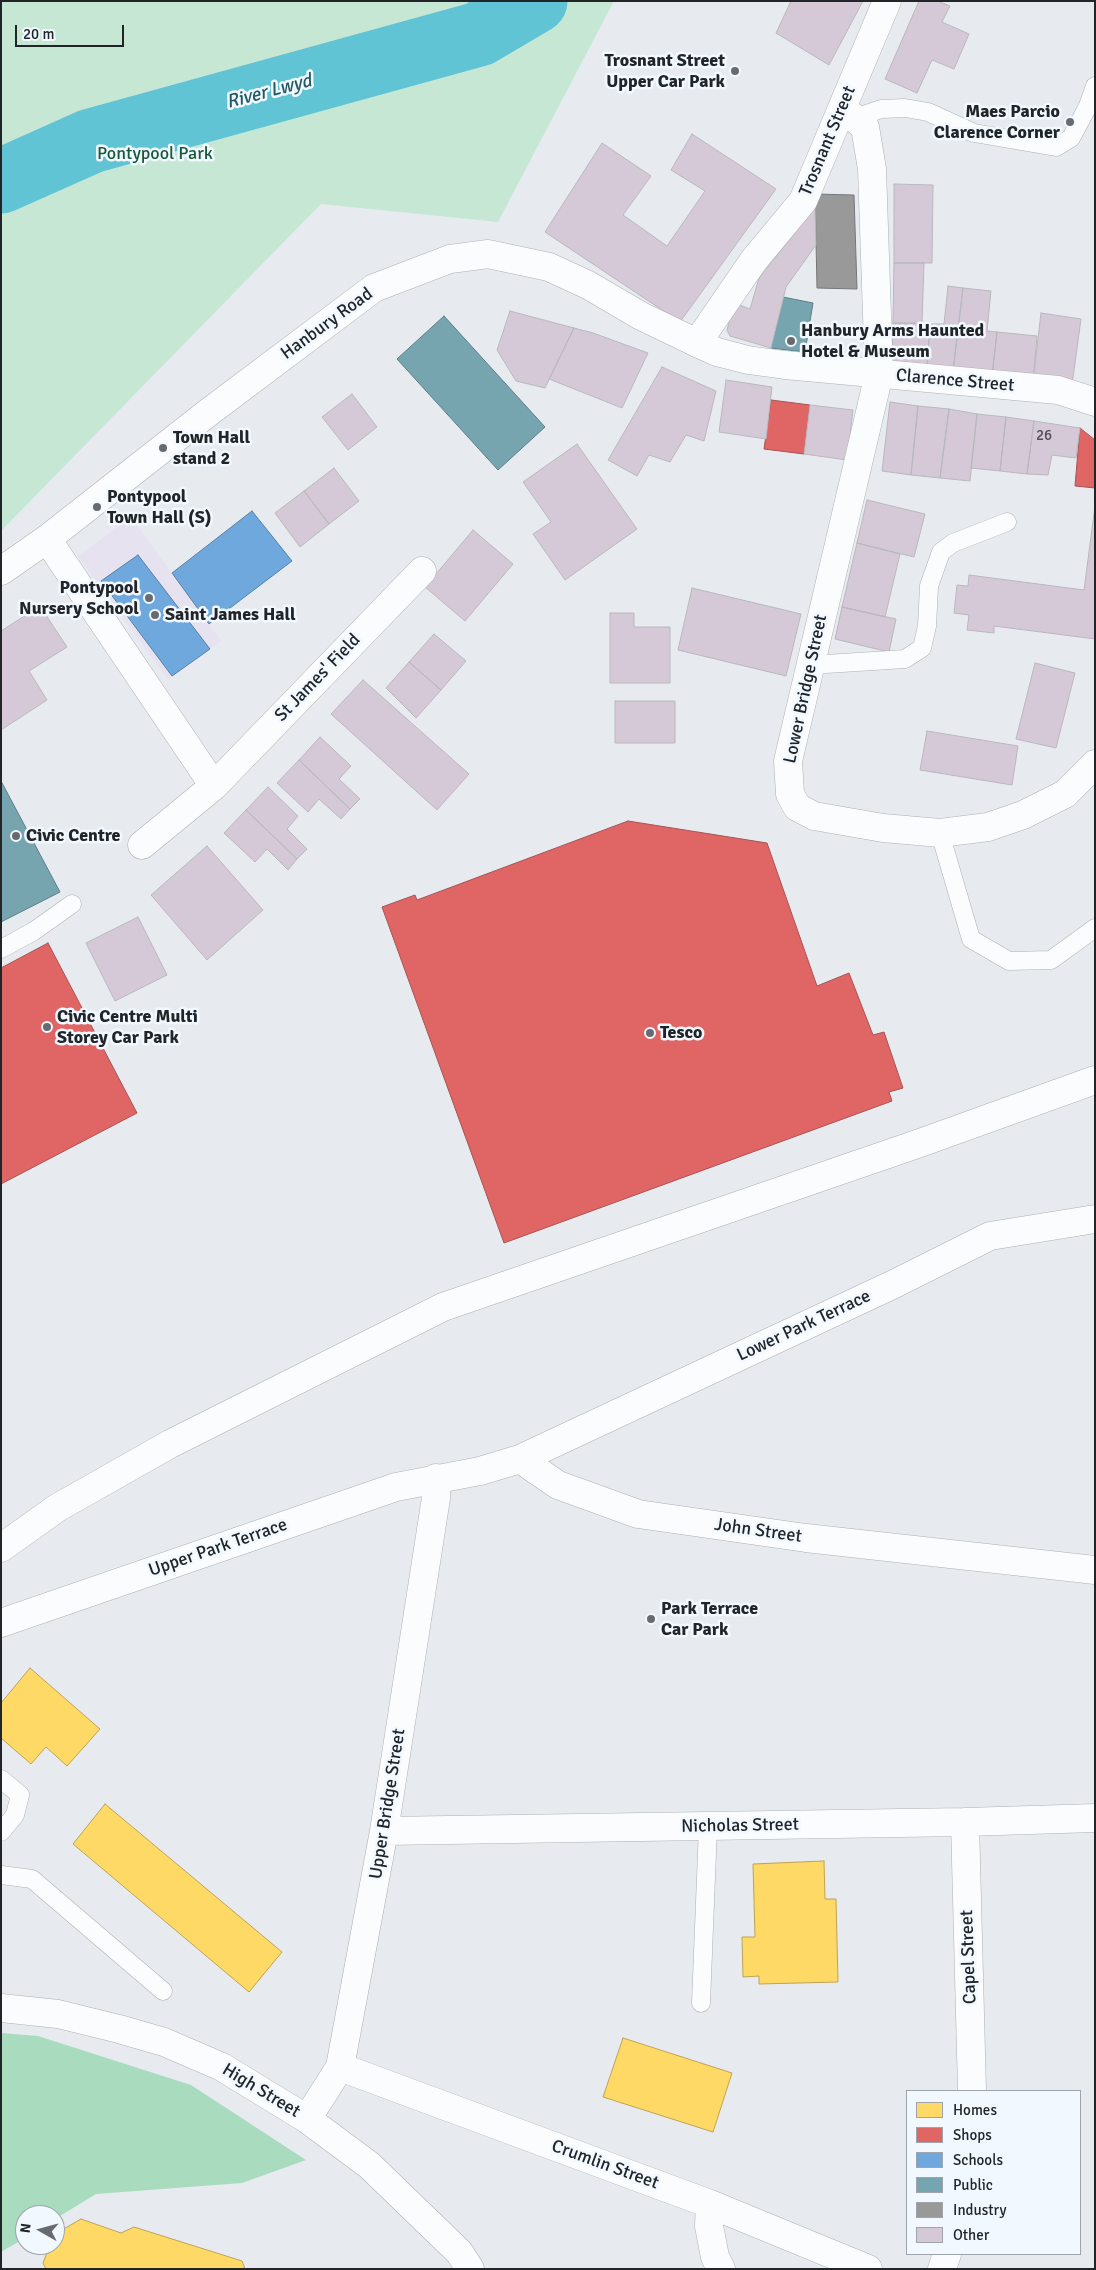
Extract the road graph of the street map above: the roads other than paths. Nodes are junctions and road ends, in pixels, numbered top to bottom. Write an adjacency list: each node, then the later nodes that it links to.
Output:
1 (887, 1): 3 (street, Trosnant Street)
2 (1095, 86): 3 (lane)
3 (848, 113): 4 (street, Trosnant Street); 5 (street, Lower Bridge Street)
4 (697, 343): 5 (street, Clarence Street); 8 (street, Hanbury Road)
5 (879, 374): 6 (street, Clarence Street); 11 (street, Lower Bridge Street)
6 (1095, 402)
7 (1007, 522): 11 (lane)
8 (48, 539): 9 (street, Hanbury Road); 13 (street)
9 (1, 571)
10 (422, 571): 13 (street, St James' Field)
11 (810, 665): 14 (street, Lower Bridge Street)
12 (1095, 764): 14 (street, Lower Bridge Street)
13 (214, 786): 15 (street, St James' Field)
14 (940, 833): 17 (lane)
15 (142, 846)
16 (72, 904): 18 (lane)
17 (1095, 928)
18 (1, 949)
19 (1095, 1080): 23 (street)
20 (1095, 1219): 21 (street, Lower Park Terrace)
21 (520, 1459): 22 (street); 24 (street, John Street)
22 (436, 1478): 25 (street, Upper Park Terrace); 30 (street, Upper Bridge Street)
23 (1, 1548)
24 (1095, 1570)
25 (1, 1623)
26 (1, 1779): 31 (lane)
27 (1095, 1818): 28 (street, Nicholas Street)
28 (965, 1822): 29 (street, Nicholas Street); 37 (street, Capel Street)
29 (708, 1827): 30 (street, Nicholas Street); 34 (lane)
30 (384, 1831): 36 (street, Upper Bridge Street)
31 (1, 1832)
32 (1, 1875): 33 (lane)
33 (163, 1991)
34 (701, 2003)
35 (1, 2008): 38 (street, High Street)
36 (340, 2067): 38 (street, Upper Bridge Street); 39 (street, Crumlin Street)
37 (972, 2090)
38 (307, 2119): 41 (street, High Street)
39 (710, 2204): 42 (street); 43 (street, Crumlin Street)
40 (947, 2255): 44 (street)
41 (470, 2269)
42 (721, 2269)
43 (868, 2269)
44 (942, 2269)

